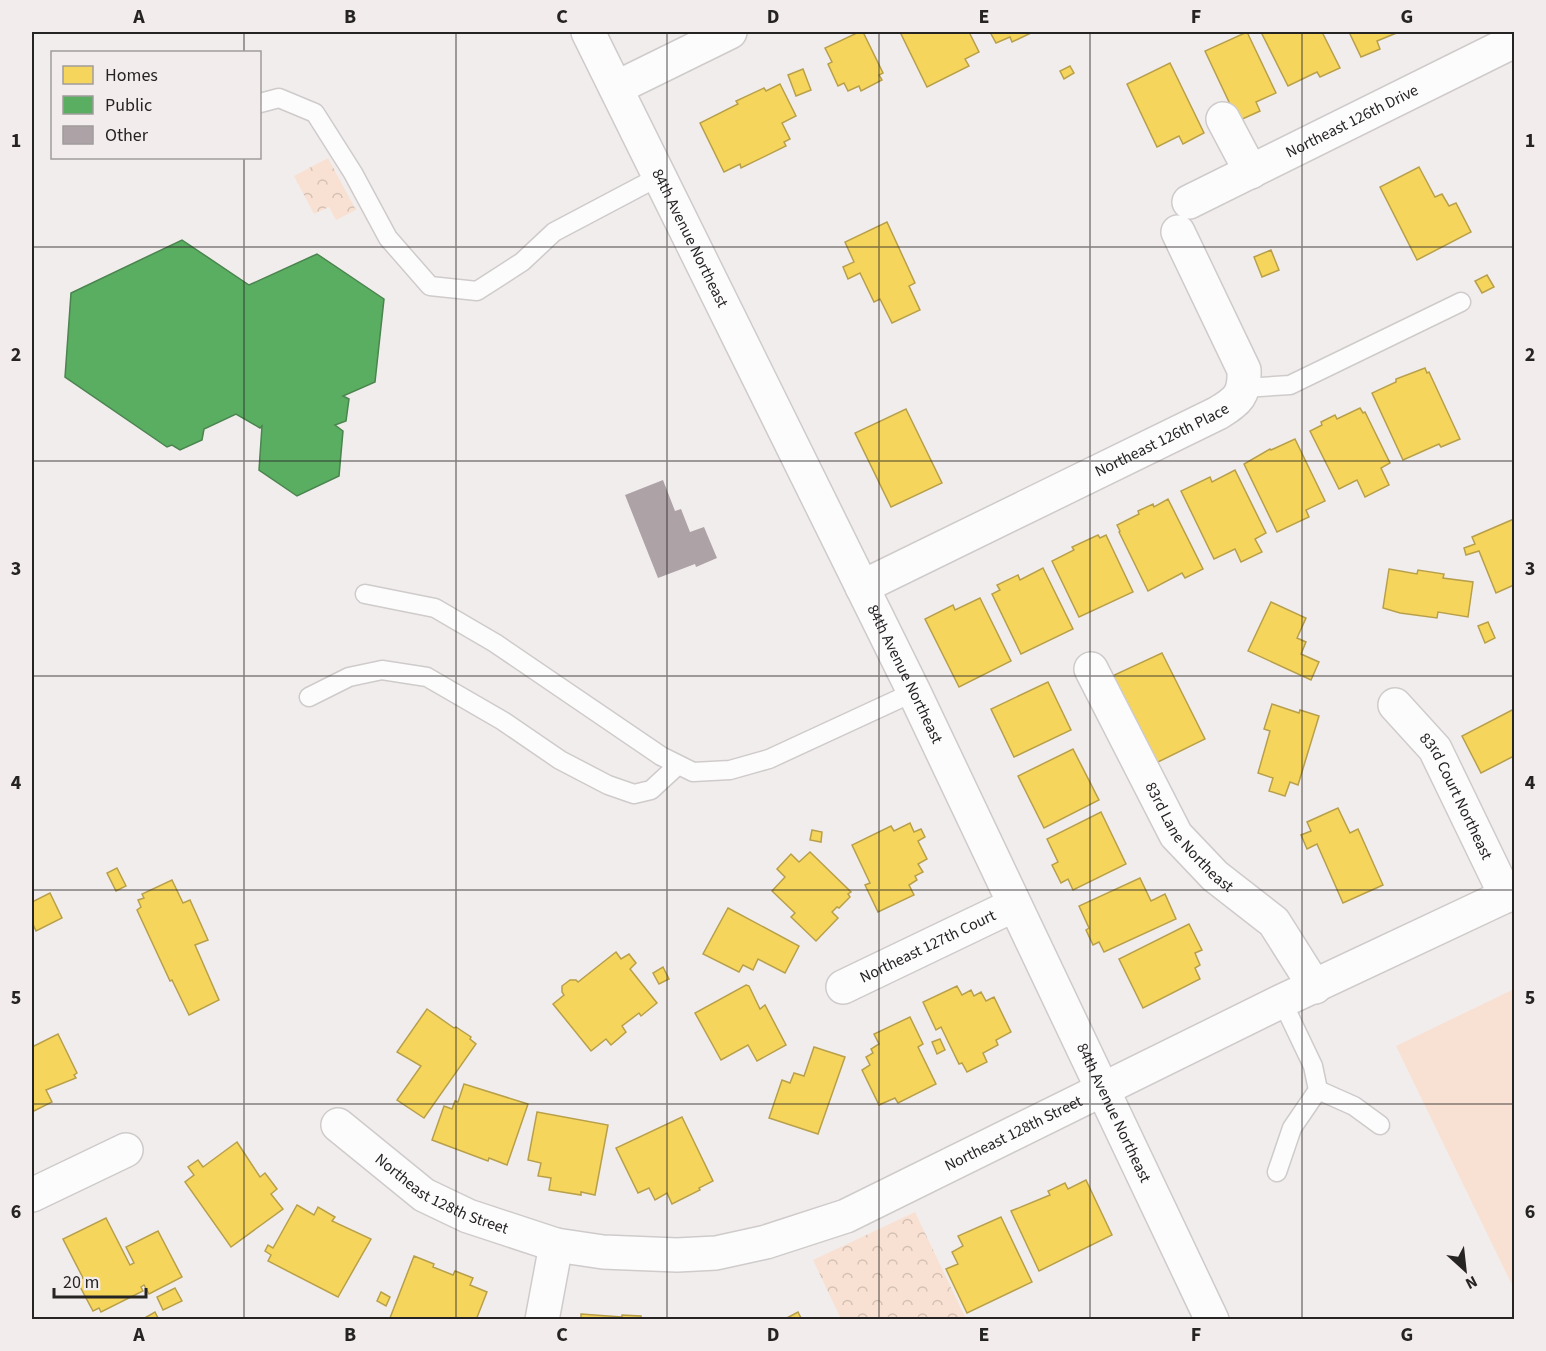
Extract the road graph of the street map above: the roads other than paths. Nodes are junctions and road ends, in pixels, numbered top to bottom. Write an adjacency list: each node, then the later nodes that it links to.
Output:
1 (588, 32): 4 (street, 84th Avenue Northeast)
2 (730, 32): 4 (street)
3 (1515, 41): 7 (street, Northeast 126th Drive)
4 (616, 88): 8 (street, 84th Avenue Northeast)
5 (261, 103): 8 (lane)
6 (1223, 119): 7 (street)
7 (1251, 172): 10 (street, Northeast 126th Drive)
8 (660, 176): 11 (street, 84th Avenue Northeast)
9 (1461, 302): 10 (lane, Northeast 126th Place)
10 (1244, 388): 11 (street, Northeast 126th Place)
11 (862, 587): 14 (street, 84th Avenue Northeast)
12 (365, 594): 17 (lane)
13 (1091, 669): 21 (street, 83rd Lane Northeast)
14 (914, 692): 17 (lane); 19 (street, 84th Avenue Northeast)
15 (309, 697): 17 (lane)
16 (1395, 705): 18 (street, 83rd Court Northeast)
17 (678, 765)
18 (1510, 894): 21 (street, Northeast 128th Street)
19 (1014, 905): 20 (street, Northeast 127th Court); 23 (street, 84th Avenue Northeast)
20 (843, 987)
21 (1315, 987): 22 (street, Northeast 128th Street)
22 (1282, 1001): 23 (street, Northeast 128th Street); 24 (lane)
23 (1103, 1090): 30 (street, Northeast 128th Street); 32 (street, 84th Avenue Northeast)
24 (1318, 1090): 26 (lane); 28 (lane)
25 (338, 1125): 30 (street, Northeast 128th Street)
26 (1380, 1125)
27 (126, 1150): 29 (street)
28 (1277, 1173)
29 (32, 1196)
30 (556, 1245): 31 (street)
31 (542, 1320)
32 (1212, 1320)

